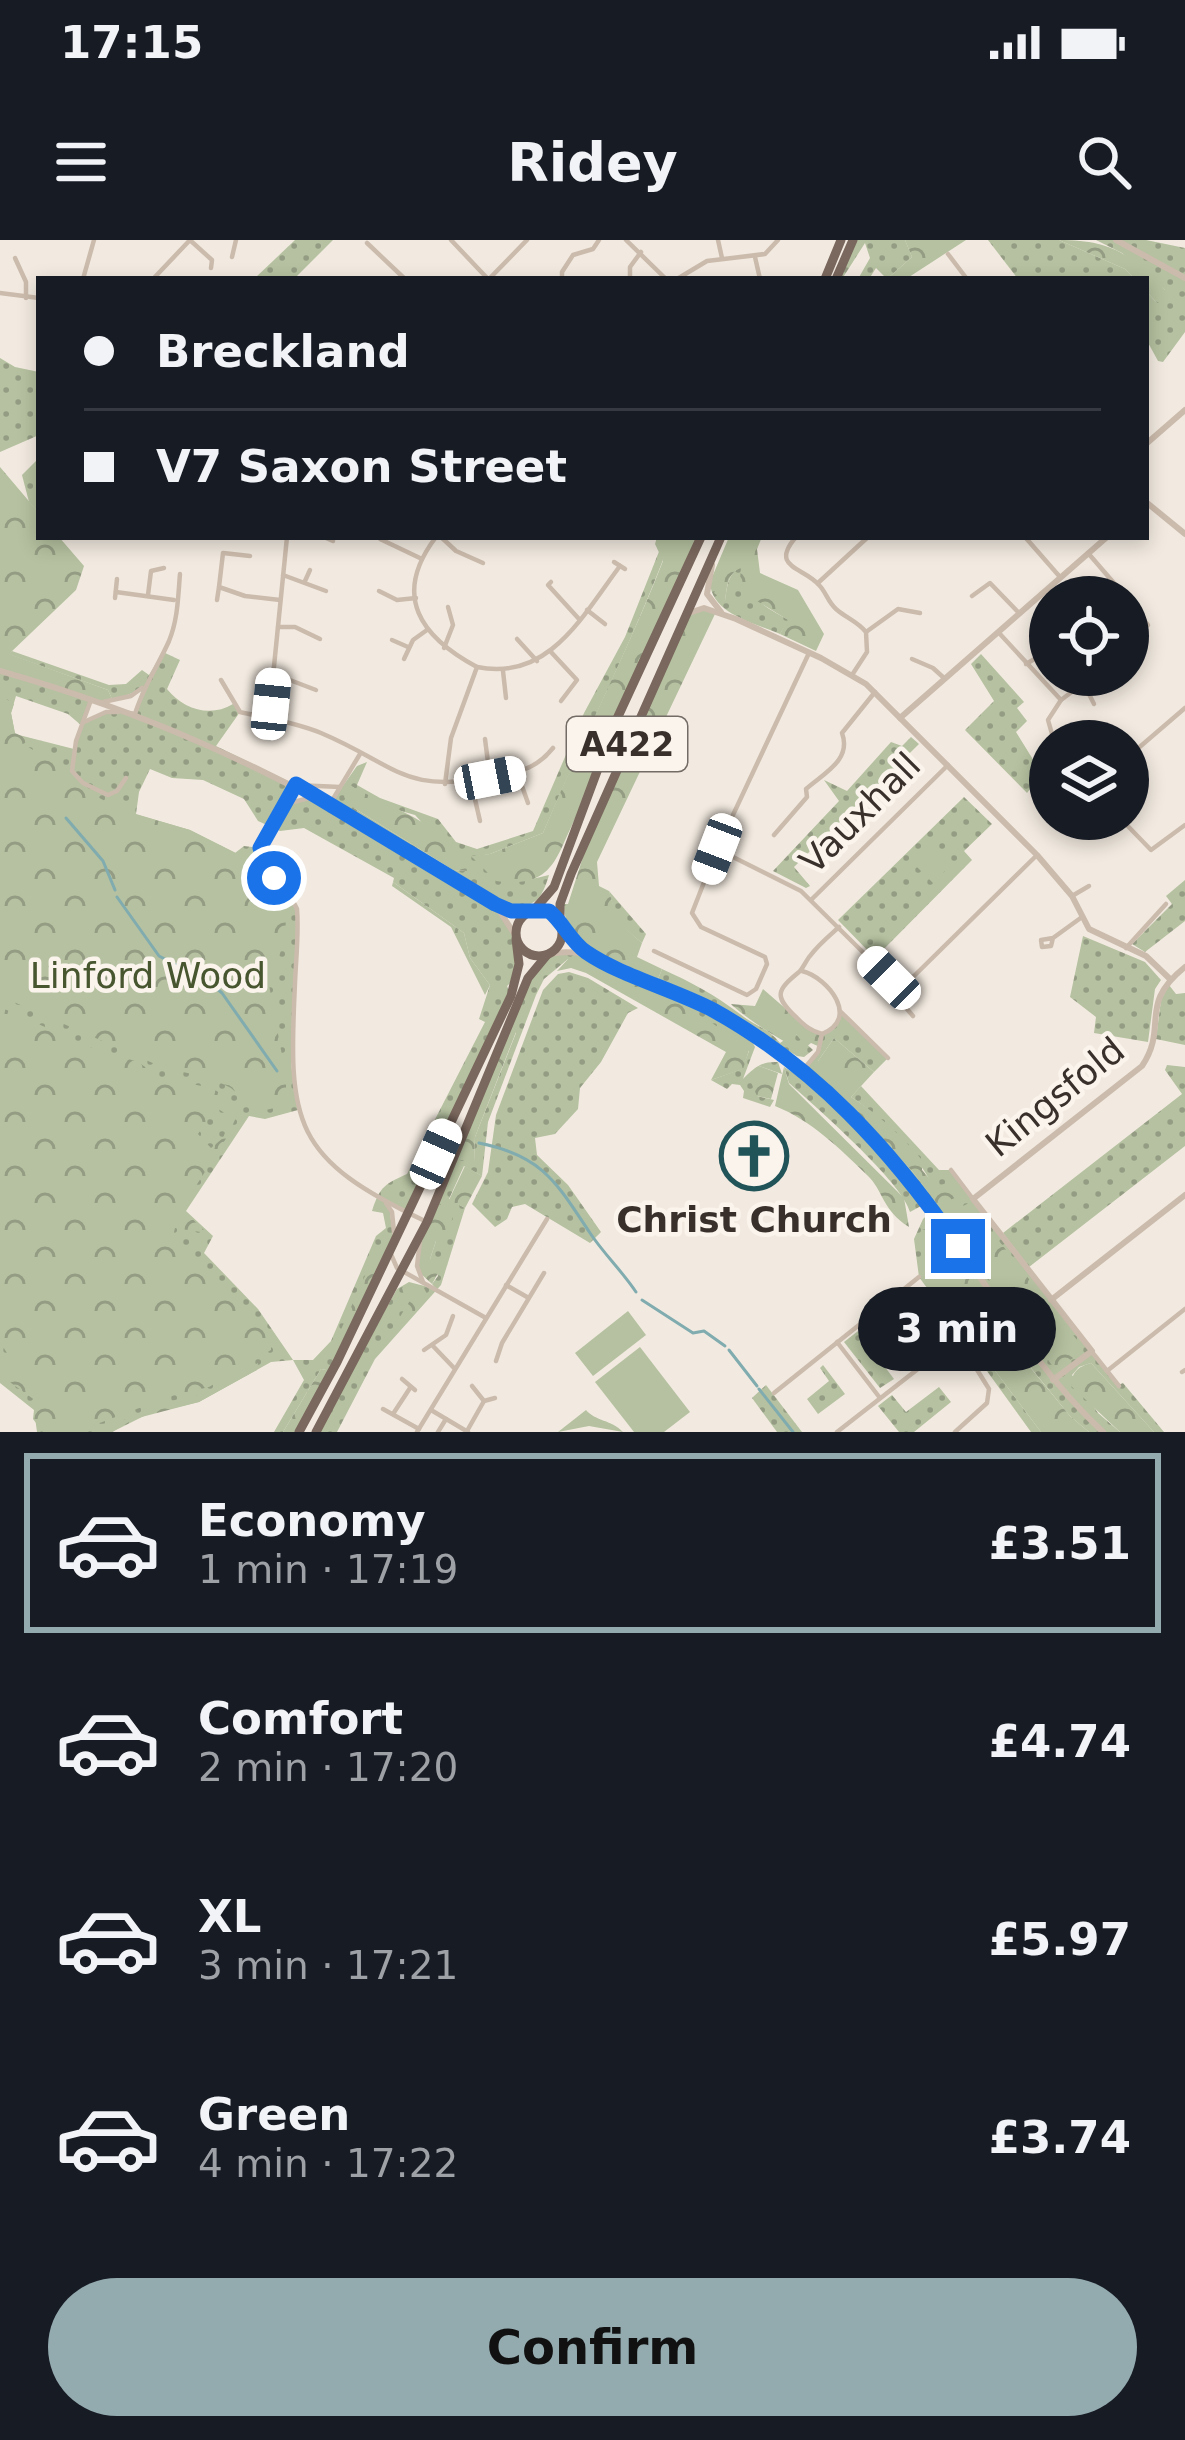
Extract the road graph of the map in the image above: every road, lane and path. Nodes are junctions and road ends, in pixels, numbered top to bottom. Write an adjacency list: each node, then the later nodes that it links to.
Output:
1 (79, 240): 14 (street)
2 (236, 240): 18 (street)
3 (451, 240): 26 (street)
4 (515, 240): 13 (street)
5 (599, 240): 28 (street)
6 (626, 240): 16 (street)
7 (718, 240): 21 (street)
8 (778, 240): 19 (street)
9 (842, 240): 33 (main road)
10 (853, 240): 34 (main road)
11 (1117, 240): 36 (street)
12 (190, 241): 22 (street); 24 (street)
13 (525, 242): 27 (street)
14 (93, 243): 23 (street)
15 (368, 243): 25 (street)
16 (641, 252): 29 (street); 30 (street)
17 (948, 254): 35 (street)
18 (232, 257)
19 (755, 257): 21 (street); 32 (street)
20 (15, 258): 38 (street)
21 (722, 258): 31 (street)
22 (211, 268)
23 (83, 276)
24 (156, 276)
25 (402, 276)
26 (485, 276)
27 (491, 276)
28 (562, 276)
29 (631, 276)
30 (663, 276)
31 (681, 276)
32 (759, 276)
33 (826, 276)
34 (837, 276)
35 (963, 276)
36 (1185, 278)
37 (0, 293): 38 (street)
38 (26, 298): 39 (street)
39 (36, 298)
40 (1185, 410): 41 (street)
41 (1149, 441)
42 (1149, 504): 43 (street)
43 (1185, 534)
44 (287, 540): 64 (street)
45 (382, 540): 55 (street)
46 (399, 540): 55 (street)
47 (437, 540): 58 (street)
48 (443, 540): 59 (street)
49 (700, 540): 152 (main road, A422)
50 (720, 540): 86 (street); 87 (main road, A422)
51 (794, 540): 70 (street)
52 (865, 540): 70 (street)
53 (1028, 540): 65 (street)
54 (1103, 540): 56 (street)
55 (395, 547): 58 (street)
56 (1088, 553): 66 (street); 67 (street)
57 (250, 556): 72 (street)
58 (422, 559): 77 (street)
59 (483, 563)
60 (620, 566): 83 (street)
61 (164, 568): 75 (street)
62 (310, 570): 69 (street)
63 (180, 574): 78 (street)
64 (284, 575): 69 (street); 80 (street)
65 (1059, 576)
66 (1061, 576)
67 (1108, 576)
68 (116, 579): 75 (street)
69 (305, 581): 73 (street)
70 (818, 583): 92 (street)
71 (547, 586): 88 (street)
72 (219, 587): 79 (street); 80 (street)
73 (326, 591)
74 (379, 591): 77 (street)
75 (148, 596): 78 (street)
76 (972, 596): 85 (street)
77 (416, 598): 91 (street)
78 (174, 600): 113 (street)
79 (218, 600)
80 (280, 600): 90 (street)
81 (1029, 604): 85 (street)
82 (448, 607): 98 (street)
83 (587, 610): 88 (street); 89 (street)
84 (920, 613): 92 (street)
85 (1019, 613): 93 (street)
86 (723, 614): 87 (street); 100 (street)
87 (686, 615): 152 (main road, A422)
88 (580, 619): 99 (street)
89 (605, 624)
90 (278, 627): 94 (street); 109 (street)
91 (427, 631): 97 (street); 98 (street)
92 (866, 632): 110 (street)
93 (998, 632): 105 (street); 111 (street)
94 (320, 639)
95 (517, 639): 103 (street)
96 (392, 640): 97 (street)
97 (408, 647): 101 (street)
98 (444, 648): 106 (street)
99 (551, 652): 103 (street); 121 (street)
100 (809, 652): 110 (street); 150 (street)
101 (404, 659)
102 (912, 659): 111 (street)
103 (537, 661): 107 (street)
104 (1029, 662): 105 (street)
105 (1026, 664): 120 (street)
106 (477, 667): 107 (street); 140 (street)
107 (503, 670): 119 (street)
108 (0, 671): 118 (street)
109 (274, 674): 114 (street); 126 (street)
110 (852, 675): 115 (street)
111 (944, 678): 127 (street)
112 (221, 680): 126 (street)
113 (143, 687): 122 (street); 125 (street)
114 (316, 690)
115 (875, 692): 127 (street); 148 (street)
116 (1067, 696): 120 (street)
117 (1090, 696): 123 (street)
118 (92, 698): 122 (street); 129 (street)
119 (506, 698)
120 (1061, 700): 128 (street)
121 (561, 701)
122 (103, 702): 125 (street)
123 (1094, 704)
124 (1185, 708): 131 (street)
125 (135, 713): 129 (street); 139 (street)
126 (269, 716): 133 (street)
127 (900, 718): 134 (street)
128 (1048, 720)
129 (84, 722): 136 (street)
130 (484, 739): 137 (street)
131 (1149, 739)
132 (553, 748): 135 (street)
133 (360, 754): 140 (street); 141 (street)
134 (948, 765): 151 (street); 157 (street, Vauxhall)
135 (517, 772): 137 (street); 143 (street)
136 (125, 778)
137 (490, 778): 138 (street)
138 (470, 782): 140 (street); 146 (street)
139 (296, 784): 141 (street); 142 (street); 145 (street)
140 (445, 784)
141 (340, 787): 144 (street)
142 (321, 799): 144 (street); 145 (street)
143 (528, 803)
144 (330, 804): 156 (street)
145 (283, 805): 185 (street)
146 (480, 821)
147 (1185, 825): 149 (street)
148 (774, 835)
149 (1138, 840)
150 (717, 849): 157 (street); 168 (street)
151 (1036, 854): 155 (street); 175 (street)
152 (566, 870): 154 (main road, A422)
153 (1089, 886): 155 (street)
154 (557, 894): 160 (main road, A422); 163 (main road, A422)
155 (1072, 896): 162 (street)
156 (489, 900): 160 (street); 165 (street)
157 (811, 900): 164 (street)
158 (1166, 904): 161 (street)
159 (1150, 905): 161 (street)
160 (531, 911): 163 (main road); 165 (main road, A422)
161 (1156, 912): 167 (street)
162 (1082, 917): 166 (street); 167 (street)
163 (561, 925): 169 (street); 170 (main road, A422)
164 (838, 927): 172 (street); 175 (street)
165 (516, 937): 170 (main road); 174 (main road, A422)
166 (1053, 938)
167 (1126, 948): 173 (street)
168 (654, 951)
169 (586, 952): 170 (street); 181 (street)
170 (548, 955): 174 (main road, A422)
171 (1185, 967): 173 (street)
172 (802, 971): 177 (street); 179 (street)
173 (1170, 979): 184 (street, Kingsfold)
174 (522, 980): 176 (main road, A422)
175 (897, 981): 178 (street)
176 (515, 998): 186 (main road, A422); 188 (main road, A422)
177 (841, 1012): 179 (street); 180 (street)
178 (914, 1016)
179 (822, 1034): 181 (street)
180 (888, 1058)
181 (803, 1070): 198 (street)
182 (951, 1170): 184 (street)
183 (1185, 1195): 197 (street)
184 (973, 1198): 197 (street)
185 (386, 1203): 186 (street); 189 (street)
186 (409, 1214): 188 (street); 189 (main road, A422)
187 (547, 1219): 194 (street)
188 (424, 1227): 190 (main road, A422); 193 (street)
189 (392, 1248): 190 (street); 195 (main road, A422)
190 (399, 1269): 193 (street); 195 (street); 224 (main road, A422)
191 (919, 1277): 203 (street)
192 (544, 1278): 196 (street)
193 (423, 1282): 201 (street)
194 (506, 1285): 196 (street); 201 (street)
195 (374, 1286): 223 (main road, A422)
196 (529, 1298): 207 (street)
197 (1051, 1300): 206 (street)
198 (1000, 1305): 202 (street); 211 (street)
199 (1185, 1310): 209 (street)
200 (455, 1317): 204 (street)
201 (486, 1318): 208 (street)
202 (958, 1339): 216 (street); 228 (street)
203 (837, 1342): 214 (street); 216 (street)
204 (433, 1346): 205 (street); 208 (street)
205 (424, 1350)
206 (1092, 1352): 209 (street); 211 (street)
207 (511, 1360)
208 (456, 1369): 219 (street)
209 (1108, 1371): 212 (street)
210 (402, 1379): 220 (street)
211 (1053, 1380): 229 (street)
212 (1119, 1385)
213 (472, 1386): 217 (street)
214 (774, 1393)
215 (494, 1397): 217 (street)
216 (880, 1398): 227 (street)
217 (484, 1401): 226 (street)
218 (383, 1409): 220 (street)
219 (431, 1410): 221 (street); 222 (street)
220 (393, 1414): 222 (street)
221 (446, 1419): 225 (street); 226 (street)
222 (418, 1431)
223 (299, 1432)
224 (316, 1432)
225 (438, 1432)
226 (468, 1432)
227 (837, 1432)
228 (955, 1432)
229 (1103, 1432)

